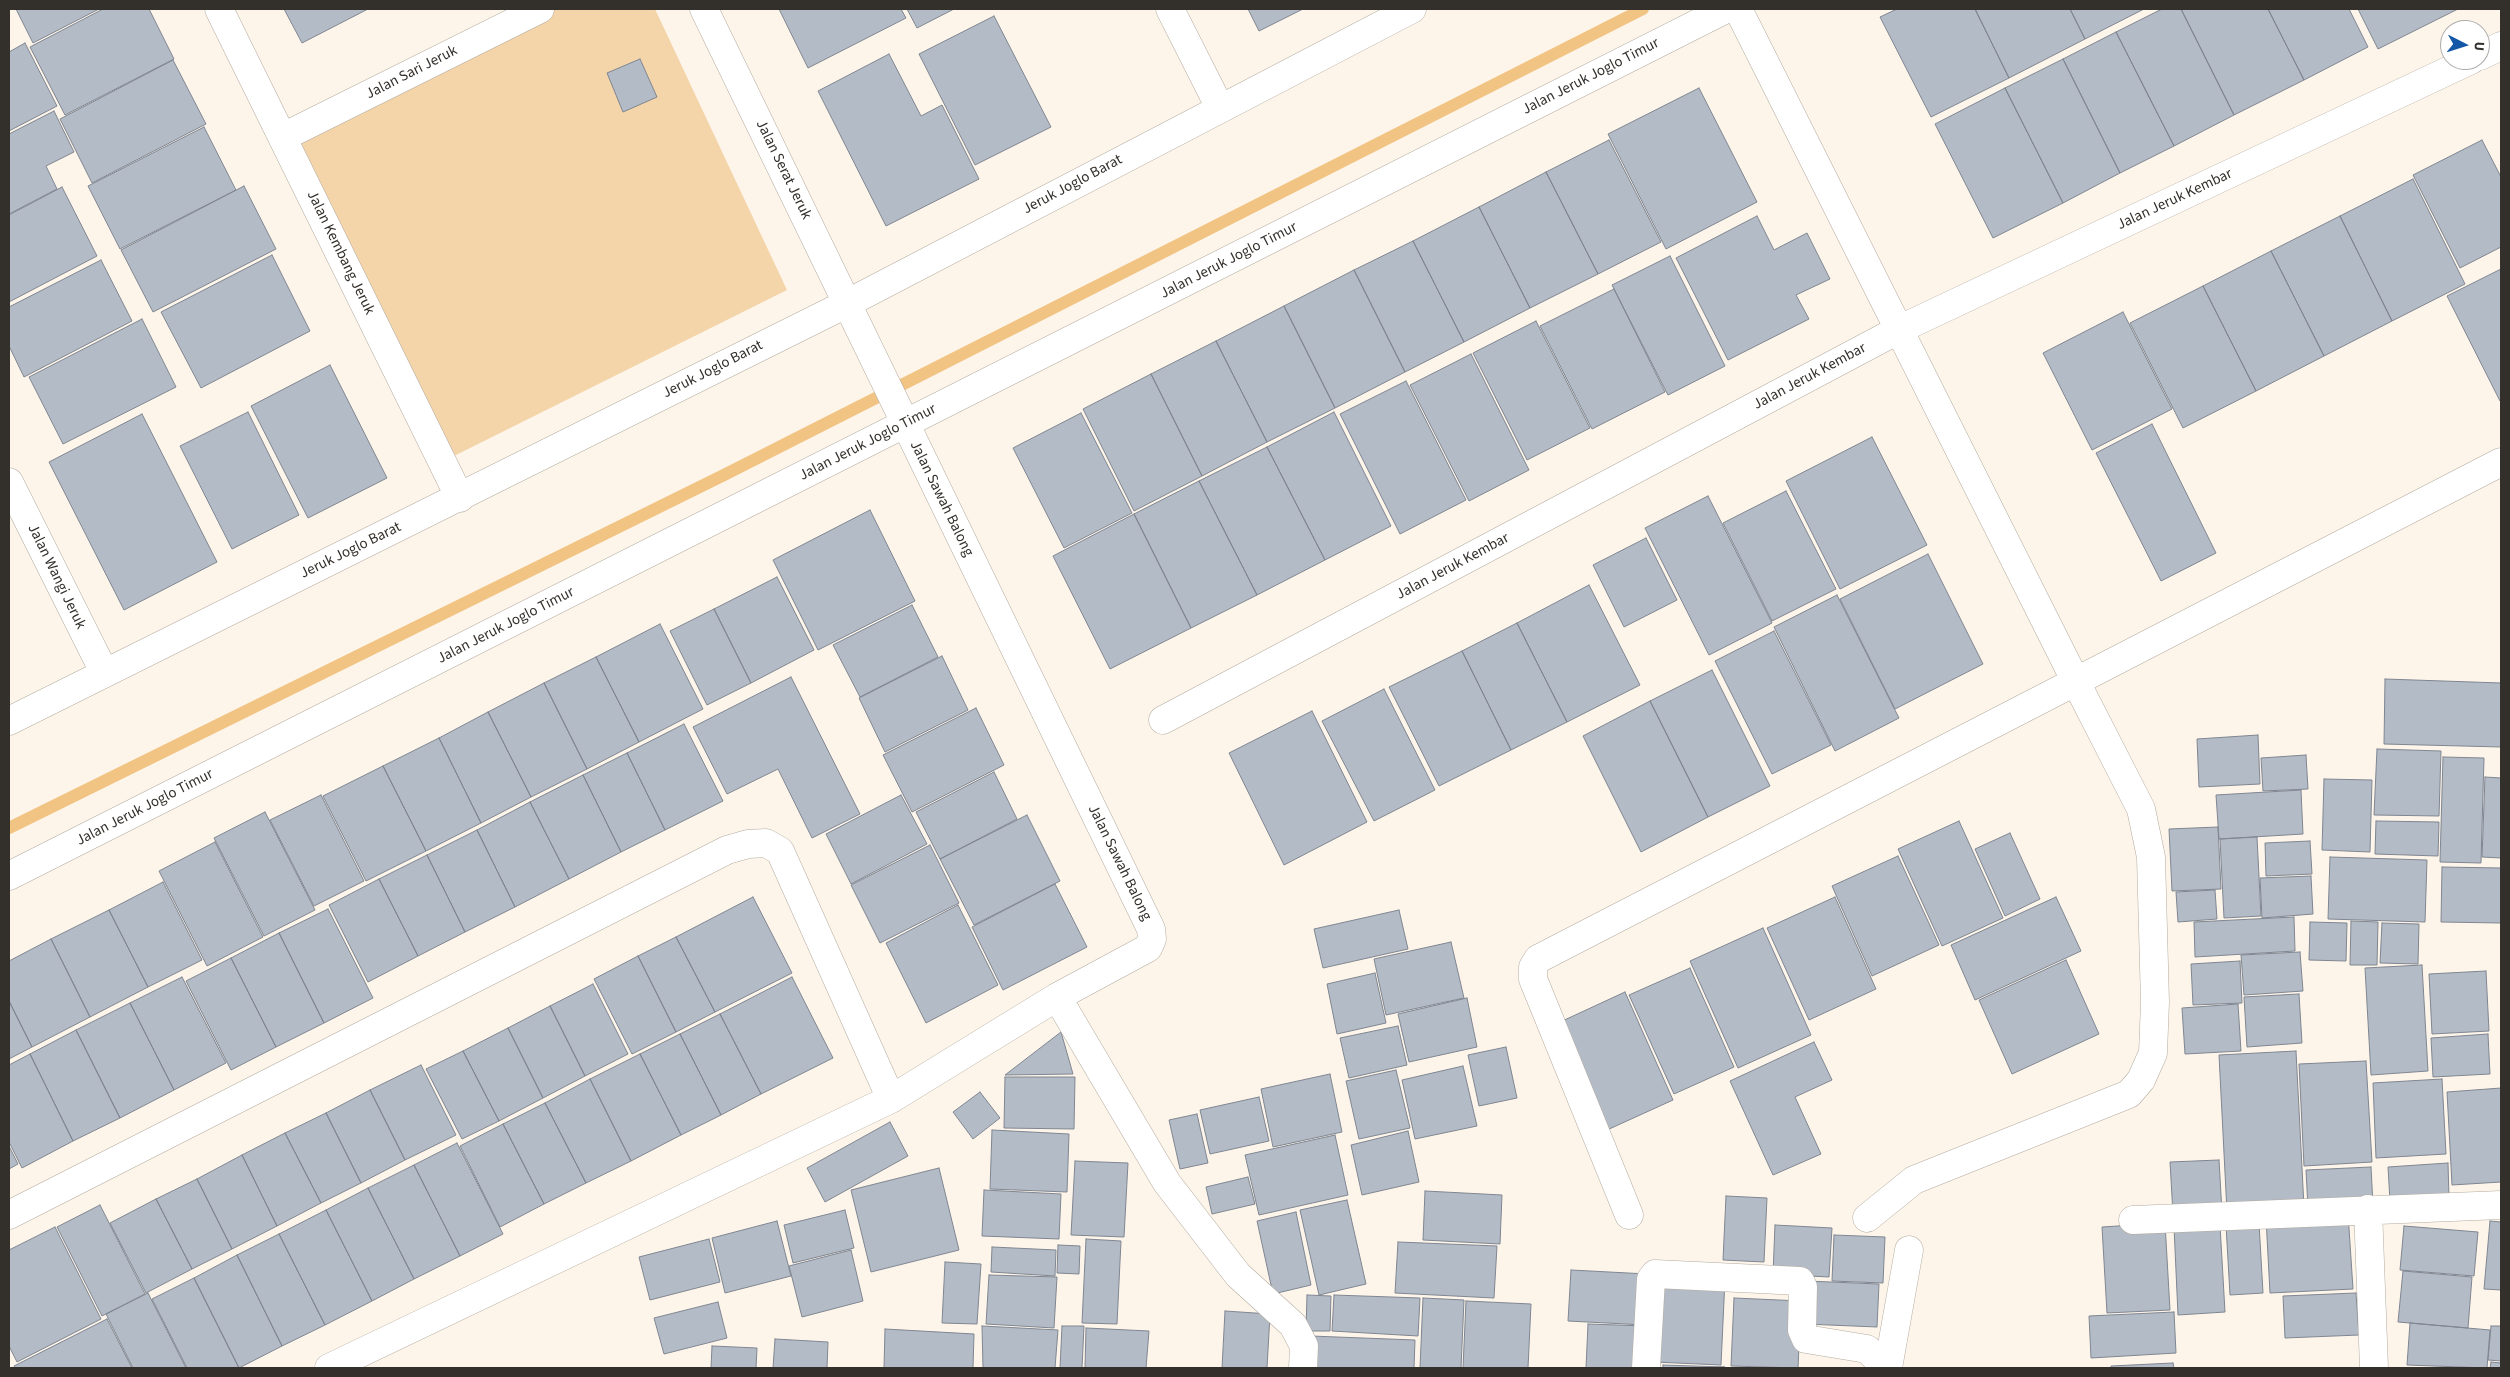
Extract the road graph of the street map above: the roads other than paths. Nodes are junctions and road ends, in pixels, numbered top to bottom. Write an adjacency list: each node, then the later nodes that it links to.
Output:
1 (219, 9): 10 (street, Jalan Kembang Jeruk)
2 (540, 9): 10 (street, Jalan Sari Jeruk)
3 (704, 9): 11 (street, Jalan Serat Jeruk)
4 (1170, 9): 9 (street)
5 (1412, 9): 9 (street, Jeruk Joglo Barat)
6 (1726, 9): 14 (street, Jalan Jeruk Joglo Timur)
7 (1738, 9): 12 (street)
8 (2450, 70): 12 (street, Jalan Jeruk Kembar)
9 (1220, 108): 11 (street, Jeruk Joglo Barat)
10 (283, 137): 17 (street, Jalan Kembang Jeruk)
11 (848, 303): 13 (street, Jalan Serat Jeruk); 17 (street, Jeruk Joglo Barat)
12 (1900, 329): 19 (street); 21 (street, Jalan Jeruk Kembar)
13 (862, 331): 14 (street, Jalan Sawah Balong)
14 (904, 425): 22 (street, Jalan Jeruk Joglo Timur); 23 (street, Jalan Sawah Balong)
15 (2501, 462): 19 (street)
16 (9, 482): 18 (street, Jalan Wangi Jeruk)
17 (460, 498): 18 (street, Jeruk Joglo Barat)
18 (104, 672): 20 (street, Jeruk Joglo Barat)
19 (2075, 680): 27 (street); 29 (street)
20 (9, 720)
21 (1163, 720)
22 (9, 876)
23 (1056, 996): 24 (street); 33 (street)
24 (891, 1099): 28 (street); 32 (street)
25 (2501, 1205): 26 (street)
26 (2368, 1209): 30 (street); 36 (street)
27 (1629, 1215)
28 (9, 1216)
29 (1867, 1218)
30 (2133, 1220)
31 (1909, 1250): 35 (street)
32 (329, 1368)
33 (1303, 1368)
34 (1646, 1368): 35 (street)
35 (1887, 1368)
36 (2374, 1368)

